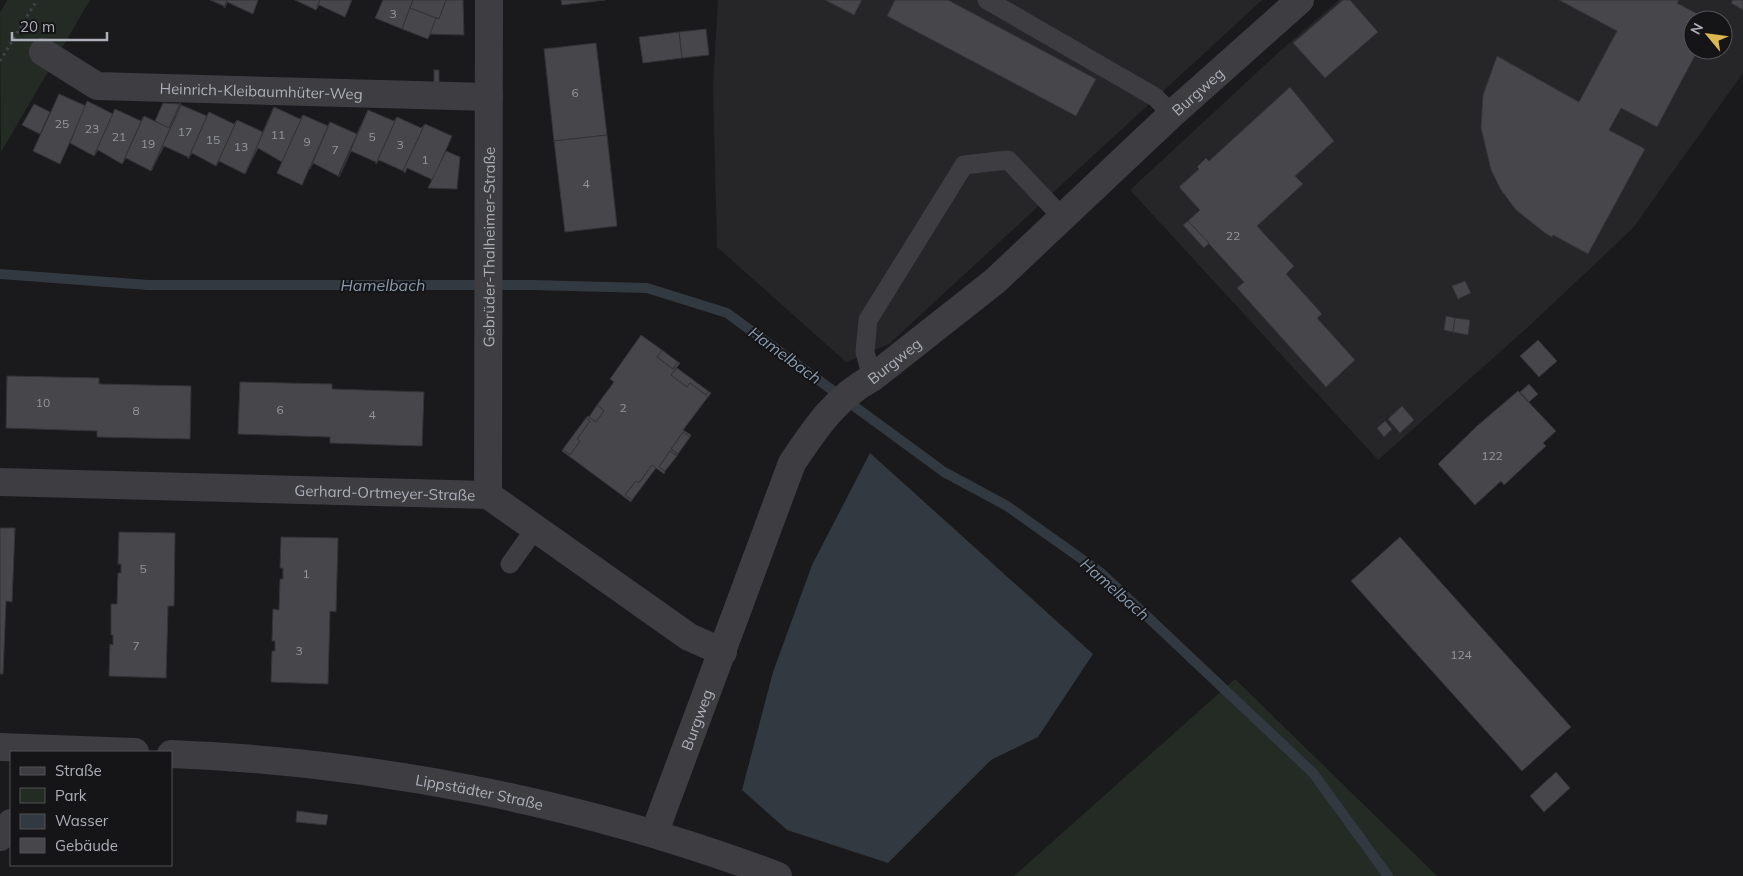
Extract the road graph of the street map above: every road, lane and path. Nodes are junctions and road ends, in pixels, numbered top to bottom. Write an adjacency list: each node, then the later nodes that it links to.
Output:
1 (37, 0): 6 (path)
2 (489, 0): 7 (street, Gebrüder-Thalheimer-Straße)
3 (987, 0): 8 (lane)
4 (1300, 0): 8 (street, Burgweg)
5 (43, 52): 7 (street, Heinrich-Kleibaumhüter-Weg)
6 (0, 61)
7 (489, 96): 12 (street, Gebrüder-Thalheimer-Straße)
8 (1172, 114): 9 (street, Burgweg)
9 (1062, 217): 10 (street, Burgweg); 10 (lane)
10 (866, 381): 15 (street, Burgweg)
11 (0, 482): 12 (street, Gerhard-Ortmeyer-Straße)
12 (488, 494): 13 (street, Gerhard-Ortmeyer-Straße)
13 (535, 529): 14 (lane); 15 (street, Gerhard-Ortmeyer-Straße)
14 (510, 564)
15 (722, 652): 21 (street, Burgweg)
16 (0, 747): 17 (street)
17 (28, 750): 18 (street)
18 (82, 751)
19 (172, 754): 21 (street, Lippstädter Straße)
20 (10, 824): 22 (street)
21 (654, 834): 23 (street, Lippstädter Straße)
22 (0, 837)
23 (778, 876)

